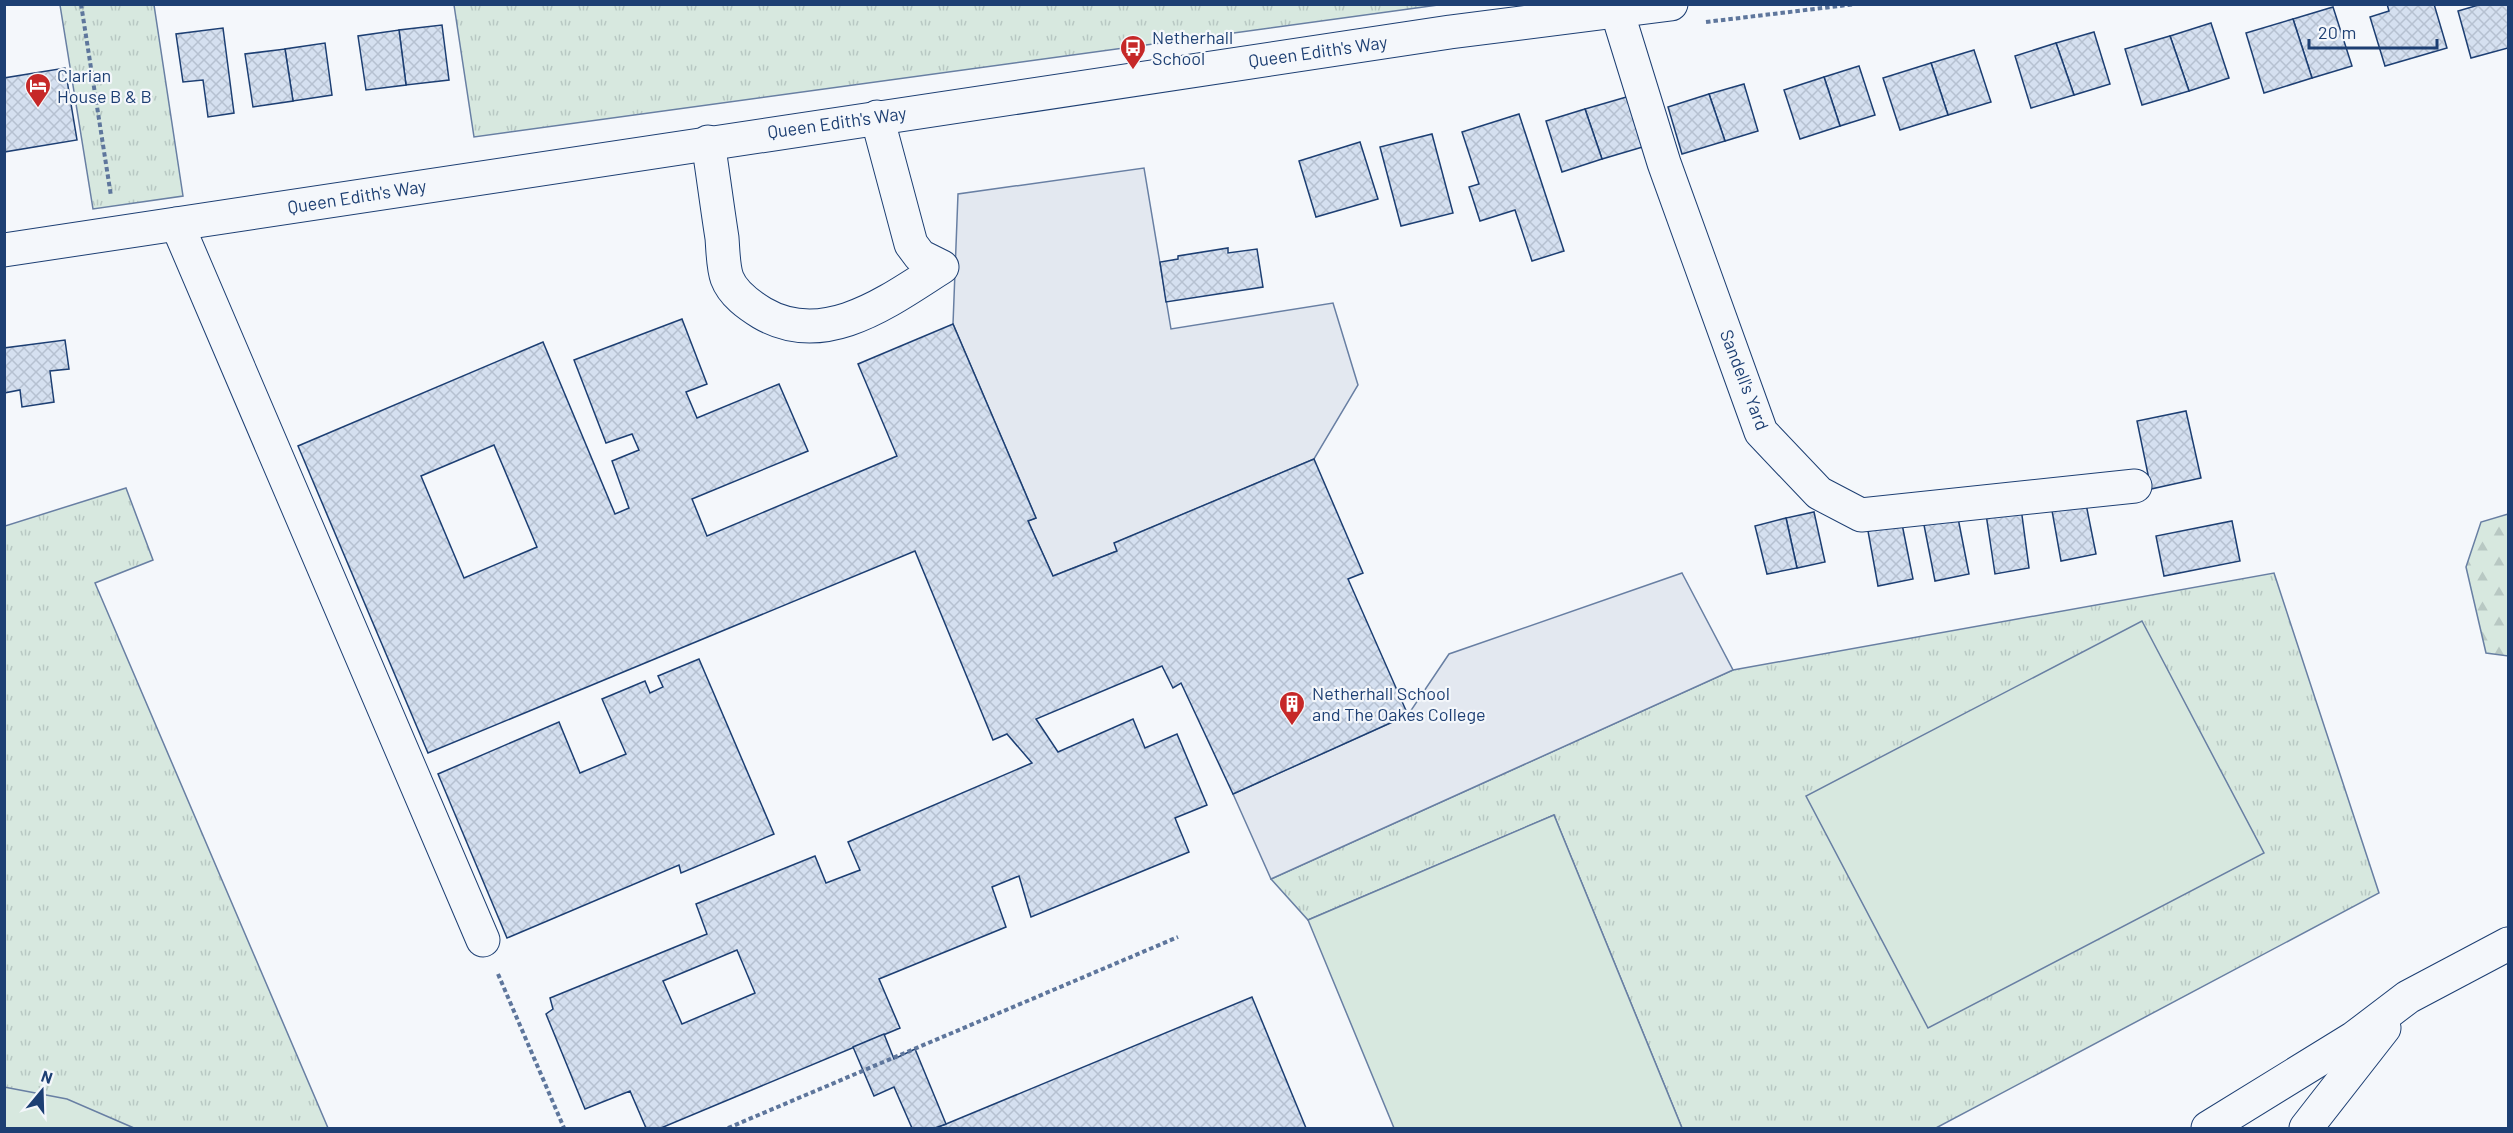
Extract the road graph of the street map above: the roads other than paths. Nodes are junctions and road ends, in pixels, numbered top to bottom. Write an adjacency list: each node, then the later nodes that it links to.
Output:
1 (1671, 4): 2 (street, Queen Edith's Way)
2 (1617, 11): 3 (street, Queen Edith's Way); 7 (street, Sandell's Yard)
3 (877, 117): 4 (street, Queen Edith's Way); 4 (street)
4 (708, 142): 5 (street, Queen Edith's Way)
5 (177, 224): 6 (street, Queen Edith's Way); 8 (street)
6 (4, 250)
7 (2136, 486)
8 (483, 940)
9 (2508, 944): 10 (street)
10 (2408, 996): 11 (street); 12 (street)
11 (2208, 1128)
12 (2306, 1128)

